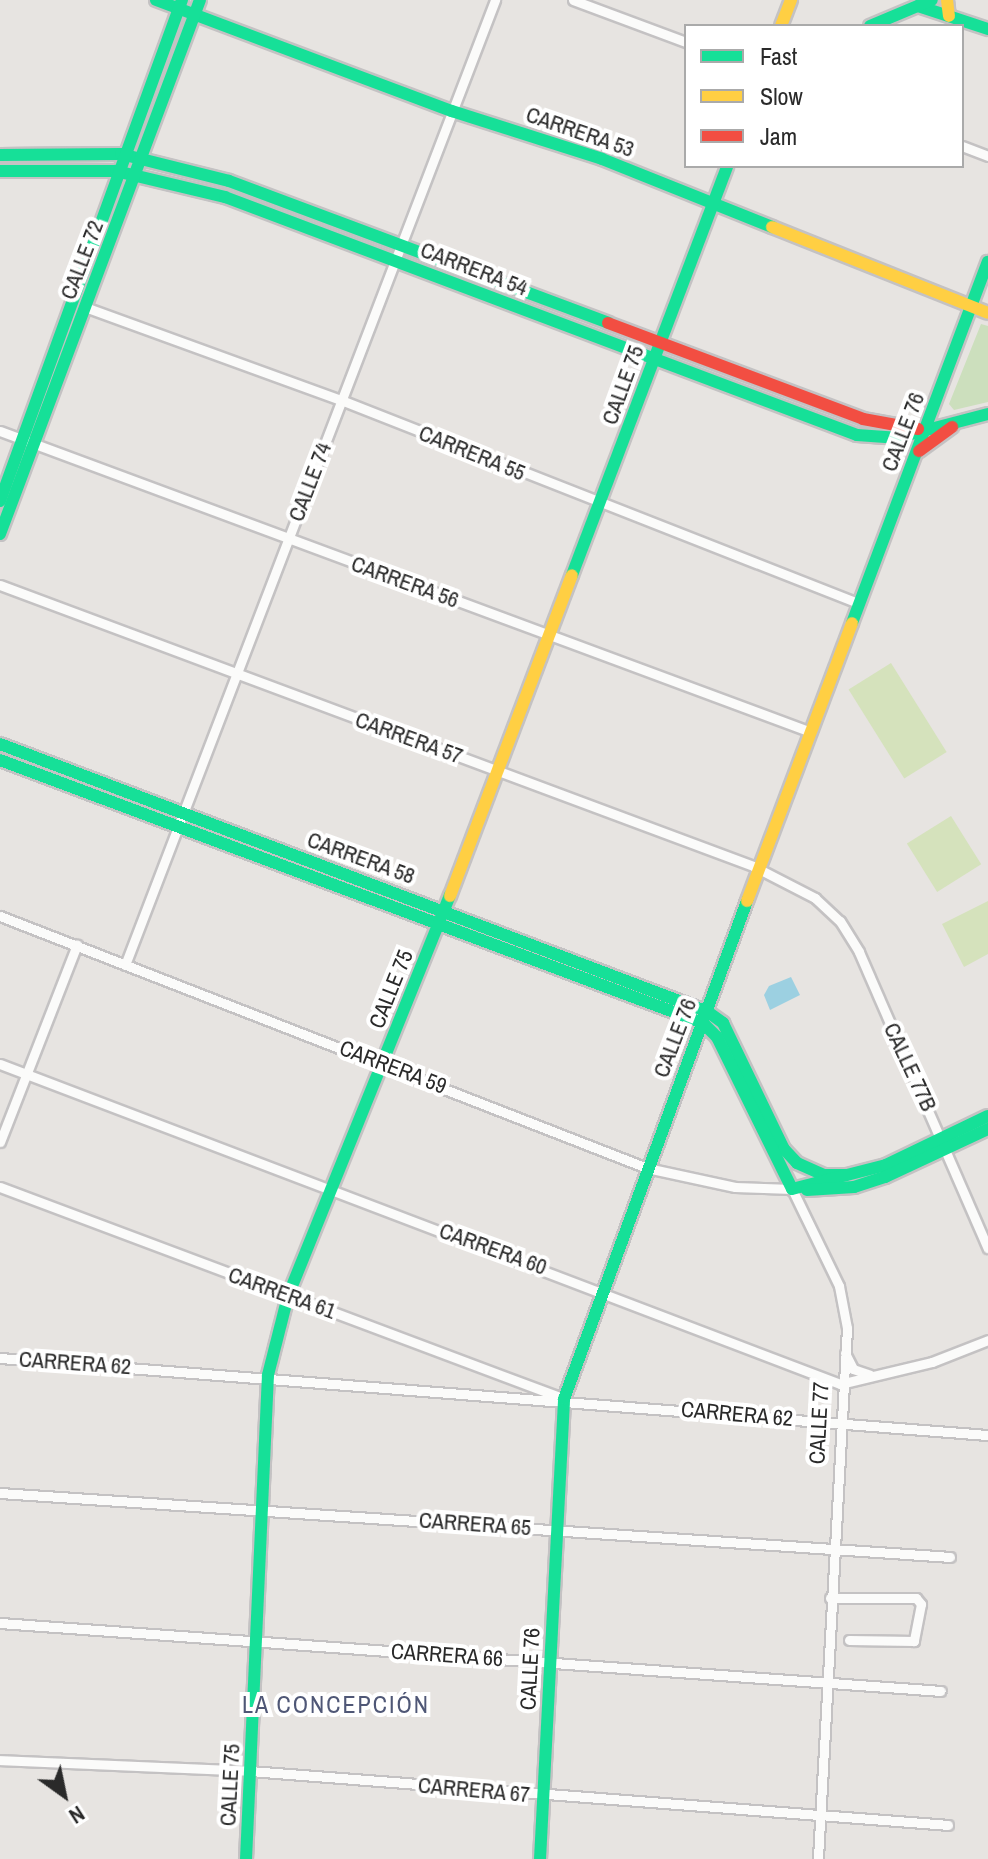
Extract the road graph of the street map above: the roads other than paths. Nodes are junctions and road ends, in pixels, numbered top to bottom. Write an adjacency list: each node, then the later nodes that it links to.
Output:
1 (156, 0): 7 (street, CARRERA 53)
2 (495, 0): 15 (street, CALLE 74)
3 (573, 0): 14 (street)
4 (791, 0): 11 (street)
5 (932, 0): 9 (street)
6 (947, 0): 10 (street)
7 (181, 3): 8 (street, CARRERA 53); 19 (street, CALLE 72)
8 (198, 6): 15 (street, CARRERA 53); 21 (street, CALLE 72)
9 (918, 6): 10 (street); 12 (street)
10 (949, 16): 13 (street)
11 (782, 24)
12 (875, 24)
13 (988, 29)
14 (684, 41)
15 (452, 111): 28 (street, CARRERA 53); 30 (street, CALLE 74)
16 (964, 147): 20 (street)
17 (16, 154): 18 (street, CARRERA 54); 19 (street, CARRERA 54); 23 (street)
18 (0, 155)
19 (127, 155): 21 (street, CARRERA 54); 25 (street, CALLE 72)
20 (988, 156)
21 (142, 159): 26 (street, CALLE 72); 27 (street, CARRERA 54)
22 (726, 168): 28 (street, CALLE 75)
23 (16, 170): 24 (street, CARRERA 54); 25 (street, CARRERA 54)
24 (0, 171)
25 (121, 172): 26 (street, CARRERA 54); 47 (street, CALLE 72)
26 (136, 175): 29 (street, CARRERA 54); 35 (street, CALLE 72)
27 (263, 193): 29 (street); 30 (street, CARRERA 54)
28 (712, 203): 36 (street, CARRERA 53); 38 (street, CALLE 75)
29 (258, 209): 31 (street, CARRERA 54)
30 (400, 244): 31 (street, CALLE 74); 33 (street, CARRERA 54)
31 (395, 261): 34 (street, CARRERA 54); 41 (street, CALLE 74)
32 (988, 262): 36 (street, CALLE 76)
33 (520, 288): 34 (street); 38 (street, CARRERA 54)
34 (514, 306): 39 (street, CARRERA 54)
35 (85, 307): 41 (street, CARRERA 55); 47 (street, CALLE 72)
36 (971, 308): 37 (street, CARRERA 53); 45 (street, CALLE 76)
37 (988, 313)
38 (660, 342): 39 (street, CALLE 75); 40 (street, CARRERA 54)
39 (654, 358): 42 (street, CARRERA 54); 50 (street, CALLE 75)
40 (778, 387): 42 (street); 45 (street, CARRERA 54)
41 (341, 400): 50 (street, CARRERA 55); 52 (street, CALLE 74)
42 (772, 404): 45 (street, CARRERA 54)
43 (988, 414): 44 (street, CARRERA 54)
44 (962, 420): 45 (street, CARRERA 54); 48 (street)
45 (925, 430): 48 (street, CALLE 76)
46 (0, 431): 47 (street, CARRERA 56)
47 (29, 442): 49 (street, CALLE 72); 51 (street, CALLE 72); 52 (street, CARRERA 56)
48 (916, 453): 54 (street, CALLE 76)
49 (0, 501)
50 (599, 504): 54 (street, CARRERA 55); 55 (street, CALLE 75)
51 (0, 534)
52 (288, 538): 55 (street, CARRERA 56); 56 (street, CALLE 74)
53 (0, 585): 56 (street, CARRERA 57)
54 (858, 603): 57 (street, CALLE 76)
55 (547, 634): 57 (street, CARRERA 56); 61 (street, CALLE 75)
56 (236, 674): 61 (street, CARRERA 57); 63 (street, CALLE 74)
57 (811, 732): 65 (street, CALLE 76)
58 (0, 744): 60 (street, CARRERA 58)
59 (0, 760): 62 (street, CARRERA 58)
60 (64, 768): 62 (street); 63 (street, CARRERA 58)
61 (497, 771): 65 (street, CARRERA 57); 67 (street, CALLE 75)
62 (58, 782): 64 (street, CARRERA 58)
63 (183, 813): 64 (street, CALLE 74); 67 (street, CARRERA 58)
64 (179, 826): 69 (street, CARRERA 58); 71 (street, CALLE 74)
65 (760, 869): 66 (street, CARRERA 57); 73 (street, CALLE 76)
66 (815, 898): 80 (street, CALLE 77B)
67 (444, 910): 69 (street, CALLE 75); 72 (street, CARRERA 58)
68 (0, 916): 70 (street, CARRERA 59)
69 (439, 924): 72 (street, CARRERA 58); 74 (street, CALLE 75)
70 (77, 945): 71 (street, CARRERA 59); 76 (street)
71 (125, 965): 74 (street, CARRERA 59)
72 (588, 973): 73 (street, CARRERA 58)
73 (706, 1018): 81 (street, CALLE 76); 82 (street); 84 (street, CALLE 77)
74 (383, 1062): 81 (street, CARRERA 59); 85 (street, CALLE 75)
75 (0, 1064): 76 (street, CARRERA 60)
76 (26, 1074): 79 (street); 85 (street, CARRERA 60)
77 (988, 1116): 80 (street)
78 (988, 1129): 80 (street)
79 (0, 1142)
80 (945, 1144): 82 (street); 84 (street); 86 (street, CALLE 77B)
81 (647, 1168): 84 (street, CARRERA 59); 87 (street, CALLE 76)
82 (846, 1175): 84 (street)
83 (0, 1187): 88 (street, CARRERA 61)
84 (792, 1189): 90 (street, CALLE 77)
85 (334, 1191): 87 (street, CARRERA 60); 88 (street, CALLE 75)
86 (988, 1248)
87 (601, 1289): 95 (street, CARRERA 60); 97 (street, CALLE 76)
88 (288, 1296): 92 (street, CARRERA 61); 93 (street, CALLE 75)
89 (988, 1340): 94 (street)
90 (845, 1353): 94 (street); 95 (street, CALLE 77)
91 (0, 1358): 93 (street, CARRERA 62)
92 (492, 1371): 96 (street); 97 (street, CARRERA 61)
93 (268, 1375): 96 (street, CARRERA 62); 101 (street, CALLE 75)
94 (882, 1375): 95 (street)
95 (840, 1384): 98 (street, CALLE 77)
96 (485, 1395): 97 (street, CARRERA 62)
97 (564, 1399): 98 (street, CARRERA 62); 102 (street, CALLE 76)
98 (838, 1422): 99 (street, CARRERA 62); 103 (street, CALLE 77)
99 (988, 1435)
100 (0, 1493): 101 (street, CARRERA 65)
101 (262, 1508): 102 (street, CARRERA 65); 108 (street, CALLE 75)
102 (557, 1530): 103 (street, CARRERA 65); 109 (street, CALLE 76)
103 (832, 1551): 104 (street, CARRERA 65); 105 (street, CALLE 77)
104 (950, 1557)
105 (830, 1598): 107 (street); 110 (street, CALLE 77)
106 (0, 1623): 108 (street, CARRERA 66)
107 (849, 1640)
108 (256, 1642): 109 (street, CARRERA 66); 113 (street, CALLE 75)
109 (550, 1663): 110 (street, CARRERA 66); 114 (street, CALLE 76)
110 (826, 1683): 111 (street, CARRERA 66); 115 (street, CALLE 77)
111 (941, 1691)
112 (0, 1760): 113 (street, CARRERA 67)
113 (250, 1771): 114 (street, CARRERA 67); 117 (street, CALLE 75)
114 (544, 1795): 115 (street, CARRERA 67); 118 (street, CALLE 76)
115 (820, 1818): 116 (street, CARRERA 67); 119 (street, CALLE 77)
116 (948, 1825)
117 (246, 1859)
118 (540, 1859)
119 (818, 1859)

